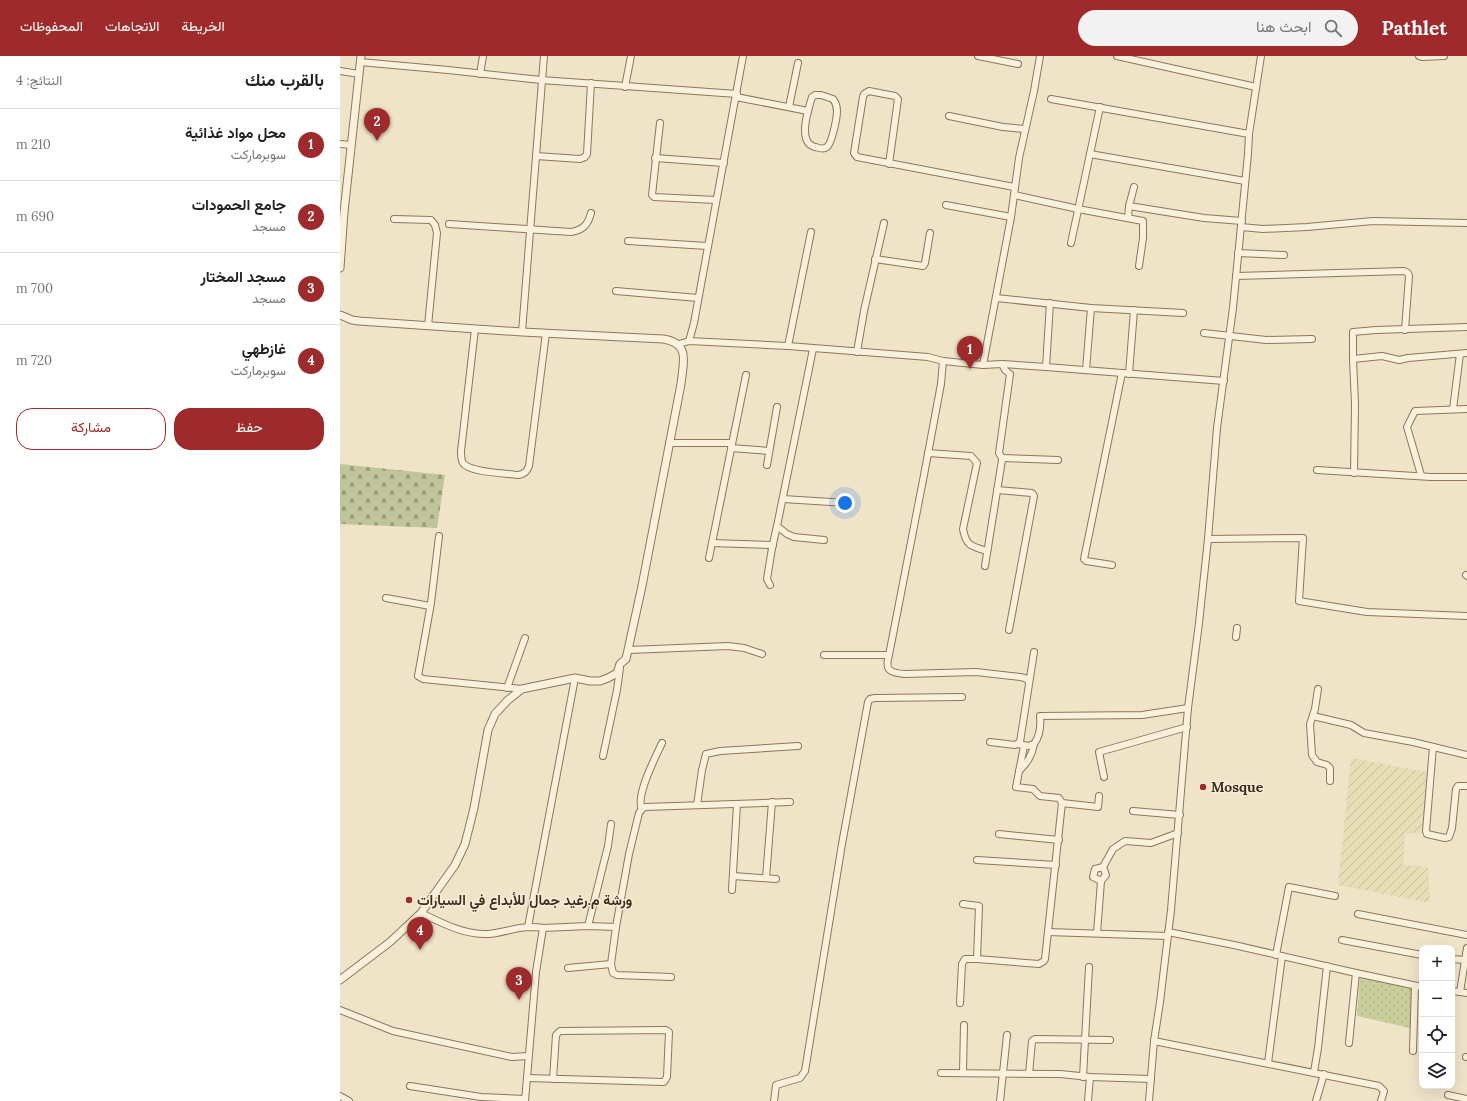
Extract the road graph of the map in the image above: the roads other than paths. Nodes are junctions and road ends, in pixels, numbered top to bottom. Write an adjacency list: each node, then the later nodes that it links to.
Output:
1 (483, 56): 16 (street)
2 (544, 56): 17 (street)
3 (631, 56): 19 (street)
4 (743, 56): 21 (street)
5 (978, 56): 13 (street)
6 (1040, 56): 28 (street)
7 (1117, 56): 20 (street)
8 (1260, 56): 20 (street)
9 (1418, 56): 10 (street)
10 (1444, 56)
11 (360, 59): 15 (street); 16 (street)
12 (798, 63): 23 (street)
13 (1018, 64)
14 (340, 71): 15 (street)
15 (359, 74): 31 (street)
16 (480, 74): 17 (street)
17 (541, 80): 18 (street); 33 (street)
18 (591, 84): 19 (street); 33 (street)
19 (625, 87): 21 (street)
20 (1256, 87): 29 (street)
21 (736, 96): 23 (street); 35 (street)
22 (1051, 99): 24 (street)
23 (789, 107): 25 (street)
24 (1100, 107): 29 (street); 32 (street)
25 (808, 111): 25 (street)
26 (949, 116): 28 (street)
27 (660, 123): 34 (street)
28 (1025, 129): 39 (street)
29 (1249, 134): 37 (street)
30 (340, 144): 31 (street)
31 (351, 145): 38 (street)
32 (1090, 154): 37 (street); 45 (street)
33 (536, 156): 55 (street)
34 (655, 158): 35 (street); 42 (street)
35 (724, 162): 42 (street)
36 (889, 164): 36 (street); 39 (street)
37 (1245, 181): 54 (street)
38 (343, 187): 46 (street)
39 (1014, 187): 41 (street)
40 (1134, 187): 44 (street)
41 (1014, 195): 45 (street); 48 (street)
42 (716, 200): 60 (street)
43 (946, 205): 48 (street)
44 (1129, 206): 49 (street); 54 (street)
45 (1078, 209): 49 (street); 59 (street)
46 (342, 212): 65 (street)
47 (591, 213): 55 (street)
48 (1011, 217): 69 (street)
49 (1128, 218): 64 (street)
50 (394, 219): 75 (street)
51 (884, 223): 63 (street)
52 (1467, 223): 54 (street)
53 (449, 224): 55 (street)
54 (1241, 224): 61 (street)
55 (531, 230): 79 (street)
56 (810, 232): 86 (street)
57 (930, 233): 63 (street)
58 (628, 241): 60 (street)
59 (1071, 243)
60 (707, 246): 68 (street)
61 (1238, 253): 62 (street); 66 (street)
62 (1284, 255)
63 (875, 259): 88 (street)
64 (1139, 266)
65 (340, 268)
66 (1236, 276): 78 (street); 82 (street)
67 (616, 291): 68 (street)
68 (698, 298): 84 (street)
69 (996, 298): 70 (street); 94 (street)
70 (1050, 304): 71 (street); 95 (street)
71 (1091, 308): 72 (street); 96 (street)
72 (1134, 310): 73 (street); 98 (street)
73 (1183, 313)
74 (340, 315): 75 (street)
75 (428, 326): 77 (street)
76 (1467, 327): 78 (street)
77 (476, 329): 79 (street); 80 (street)
78 (1405, 330): 91 (street)
79 (522, 332): 80 (street)
80 (546, 333): 85 (street)
81 (1204, 333): 82 (street)
82 (1229, 336): 83 (street); 100 (street)
83 (1312, 339)
84 (689, 341): 85 (street); 86 (street)
85 (679, 344): 104 (street)
86 (788, 346): 87 (street)
87 (813, 349): 88 (street); 116 (street)
88 (857, 352): 92 (street)
89 (1467, 353): 90 (street)
90 (1460, 354): 91 (street); 102 (street)
91 (1353, 359): 112 (street)
92 (943, 361): 94 (street); 107 (street)
93 (1002, 364): 94 (street); 95 (street); 108 (street)
94 (983, 365)
95 (1046, 367): 96 (street)
96 (1086, 370): 97 (street)
97 (1122, 374): 98 (street); 126 (street)
98 (1129, 374): 100 (street)
99 (746, 375): 105 (street)
100 (1224, 381): 120 (street)
101 (777, 407): 106 (street)
102 (1452, 409): 103 (street); 113 (street)
103 (1467, 409)
104 (669, 442): 105 (street); 136 (street)
105 (732, 446): 106 (street); 122 (street)
106 (768, 451): 110 (street)
107 (928, 453): 124 (street); 140 (street)
108 (1002, 458): 109 (street); 115 (street)
109 (1058, 460)
110 (767, 465)
111 (1317, 470): 112 (street)
112 (1354, 473): 113 (street)
113 (1421, 475): 114 (street)
114 (1467, 477)
115 (997, 490): 124 (street); 133 (street)
116 (784, 500): 117 (street); 118 (street)
117 (847, 503)
118 (777, 526): 121 (street); 123 (street)
119 (439, 536): 130 (street)
120 (1208, 539): 131 (street); 148 (street)
121 (824, 540)
122 (712, 543): 123 (street); 125 (street)
123 (773, 545): 128 (street)
124 (987, 551): 127 (street)
125 (709, 558)
126 (1112, 565)
127 (985, 566)
128 (770, 585)
129 (386, 598): 130 (street)
130 (430, 606): 144 (street)
131 (1467, 616)
132 (1237, 628): 134 (street)
133 (1009, 630)
134 (1236, 637)
135 (525, 638): 144 (street)
136 (629, 650): 138 (street); 141 (street)
137 (1034, 652): 143 (street)
138 (762, 654)
139 (824, 655): 140 (street)
140 (889, 655): 143 (street)
141 (620, 664): 142 (street); 158 (street)
142 (575, 678): 145 (street); 189 (street)
143 (1029, 681): 154 (street)
144 (507, 688): 145 (street)
145 (522, 689): 186 (street)
146 (1318, 689): 149 (street)
147 (962, 697): 241 (street)
148 (1188, 708): 150 (street); 153 (street)
149 (1313, 716): 156 (street); 161 (street)
150 (1187, 727): 160 (street); 171 (street)
151 (990, 742): 154 (street)
152 (662, 743): 169 (street)
153 (1034, 744): 154 (street); 159 (street)
154 (1021, 745): 159 (street)
155 (798, 746): 168 (street)
156 (1433, 747): 157 (street); 162 (street)
157 (1467, 755)
158 (603, 756)
159 (1019, 771): 166 (street)
160 (1104, 777)
161 (1330, 781)
162 (1467, 786)
163 (1099, 796): 166 (street)
164 (772, 802): 165 (street); 167 (street); 180 (street)
165 (790, 802)
166 (1062, 803): 175 (street)
167 (737, 804): 168 (street); 179 (street)
168 (697, 805): 169 (street)
169 (642, 808): 190 (street)
170 (1133, 812): 171 (street)
171 (1180, 815): 173 (street)
172 (611, 824): 188 (street)
173 (1178, 833): 178 (street); 194 (street)
174 (999, 834): 175 (street)
175 (1059, 840): 177 (street)
176 (977, 860): 177 (street)
177 (1056, 865): 192 (street)
178 (1103, 868): 182 (street); 182 (street)
179 (733, 876): 180 (street); 183 (street)
180 (766, 878): 181 (street)
181 (776, 879)
182 (1101, 880): 193 (street)
183 (732, 890)
184 (1335, 896): 199 (street)
185 (963, 904): 200 (street)
186 (421, 913): 189 (street); 209 (street)
187 (1358, 914): 195 (street)
188 (588, 926): 190 (street); 191 (street)
189 (528, 927): 191 (street)
190 (616, 927): 203 (street)
191 (543, 928): 222 (street)
192 (1048, 932): 193 (street); 200 (street)
193 (1097, 933): 194 (street)
194 (1168, 934): 199 (street); 219 (street)
195 (1467, 935)
196 (1342, 940): 198 (street)
197 (1467, 948): 202 (street)
198 (1419, 954)
199 (1279, 955): 204 (street); 223 (street)
200 (977, 959): 213 (street)
201 (1455, 959): 202 (street)
202 (1465, 960): 212 (street)
203 (612, 964): 206 (street); 208 (street)
204 (1327, 966): 207 (street); 225 (street)
205 (1089, 967): 217 (street)
206 (568, 968)
207 (1356, 973): 210 (street); 220 (street)
208 (671, 977)
209 (340, 980)
210 (1415, 986): 211 (street); 221 (street)
211 (1419, 987)
212 (1464, 992)
213 (960, 1003)
214 (340, 1010): 222 (street)
215 (964, 1025): 226 (street)
216 (1007, 1035): 227 (street)
217 (1085, 1039): 218 (street); 228 (street); 230 (street)
218 (1110, 1040)
219 (1154, 1041): 223 (street); 234 (street)
220 (1349, 1043)
221 (1412, 1051)
222 (528, 1056): 232 (street)
223 (1268, 1063): 225 (street)
224 (941, 1072): 226 (street)
225 (1314, 1072): 229 (street)
226 (962, 1073): 227 (street)
227 (1004, 1074): 228 (street); 242 (street)
228 (1029, 1074): 230 (street)
229 (1324, 1074): 245 (street); 246 (street)
230 (1083, 1077): 231 (street)
231 (1090, 1077): 234 (street); 243 (street)
232 (527, 1078): 233 (street); 239 (street)
233 (553, 1079): 233 (street)
234 (1151, 1079): 244 (street)
235 (410, 1086): 239 (street)
236 (1448, 1095): 238 (street)
237 (340, 1096): 240 (street)
238 (1467, 1099)
239 (525, 1100)
240 (349, 1101)
241 (774, 1101)
242 (1000, 1101)
243 (1088, 1101)
244 (1148, 1101)
245 (1316, 1101)
246 (1381, 1101)

